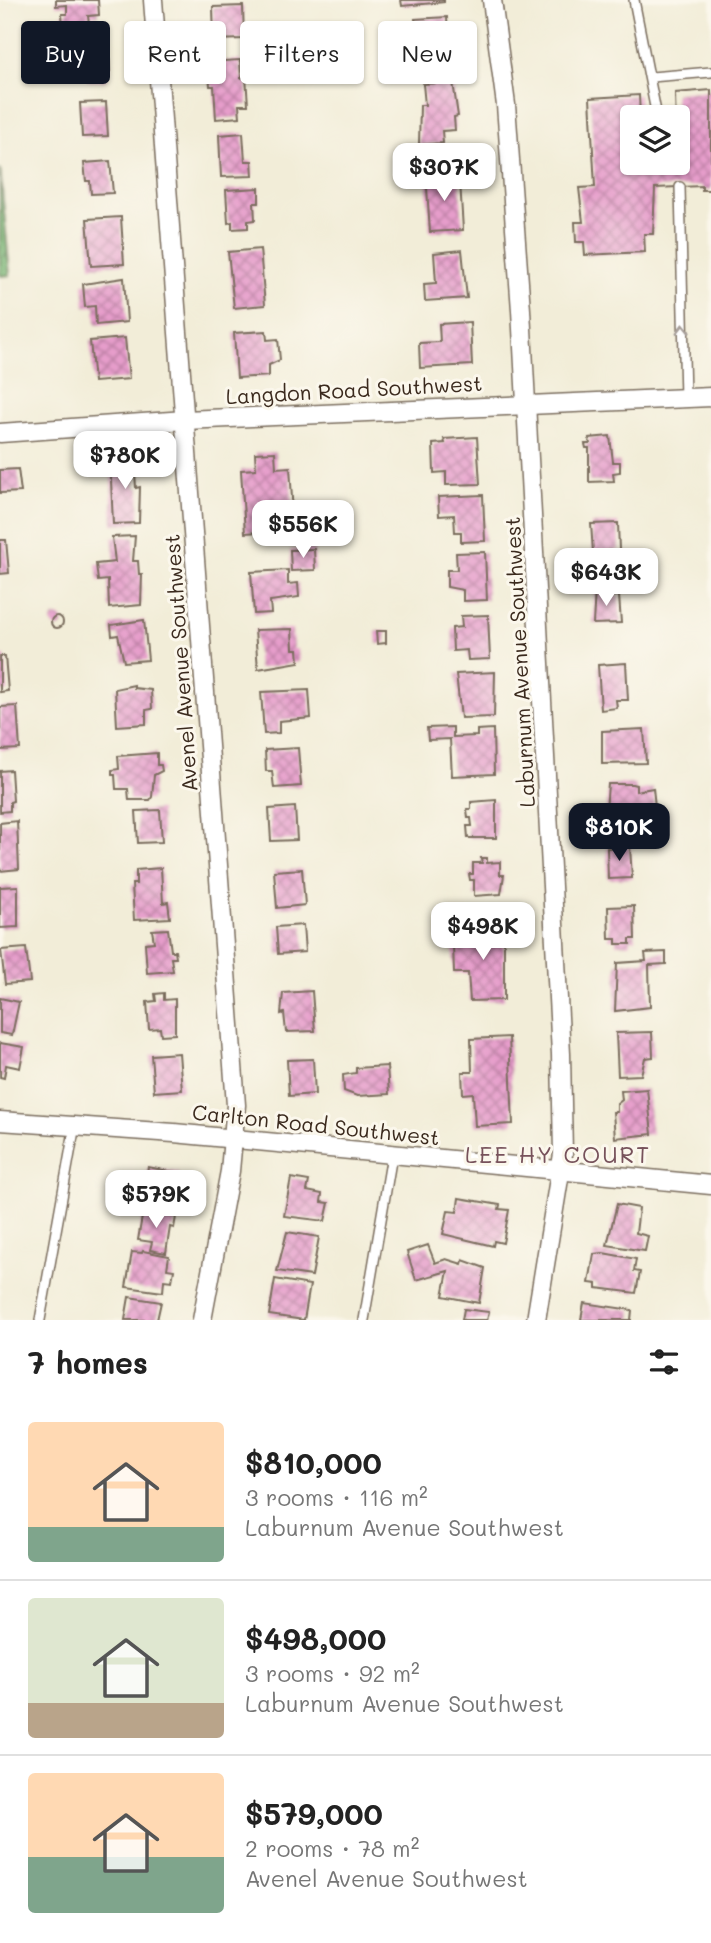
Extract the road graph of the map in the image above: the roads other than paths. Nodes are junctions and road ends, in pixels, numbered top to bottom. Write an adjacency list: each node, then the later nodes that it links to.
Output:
1 (153, 0): 11 (street, Avenel Avenue Southwest)
2 (492, 0): 10 (street, Laburnum Avenue Southwest)
3 (634, 0): 5 (lane)
4 (711, 72): 5 (lane)
5 (651, 77): 6 (lane)
6 (655, 105)
7 (680, 187): 9 (lane, one-way to 7)
8 (711, 397): 9 (street, Langdon Road Southwest)
9 (685, 398): 10 (street, Langdon Road Southwest)
10 (527, 403): 11 (street, Langdon Road Southwest); 17 (street, Laburnum Avenue Southwest)
11 (185, 420): 12 (street, Langdon Road Southwest); 15 (street, Avenel Avenue Southwest)
12 (0, 433)
13 (0, 1121): 14 (street, Carlton Road Southwest)
14 (75, 1125): 15 (street, Carlton Road Southwest); 19 (lane)
15 (234, 1139): 16 (street, Carlton Road Southwest); 20 (street, Avenel Avenue Southwest)
16 (392, 1155): 17 (street, Carlton Road Southwest); 21 (lane)
17 (561, 1172): 18 (street, Carlton Road Southwest); 22 (street, Laburnum Avenue Southwest)
18 (711, 1185)
19 (40, 1320)
20 (202, 1320)
21 (364, 1320)
22 (536, 1320)

